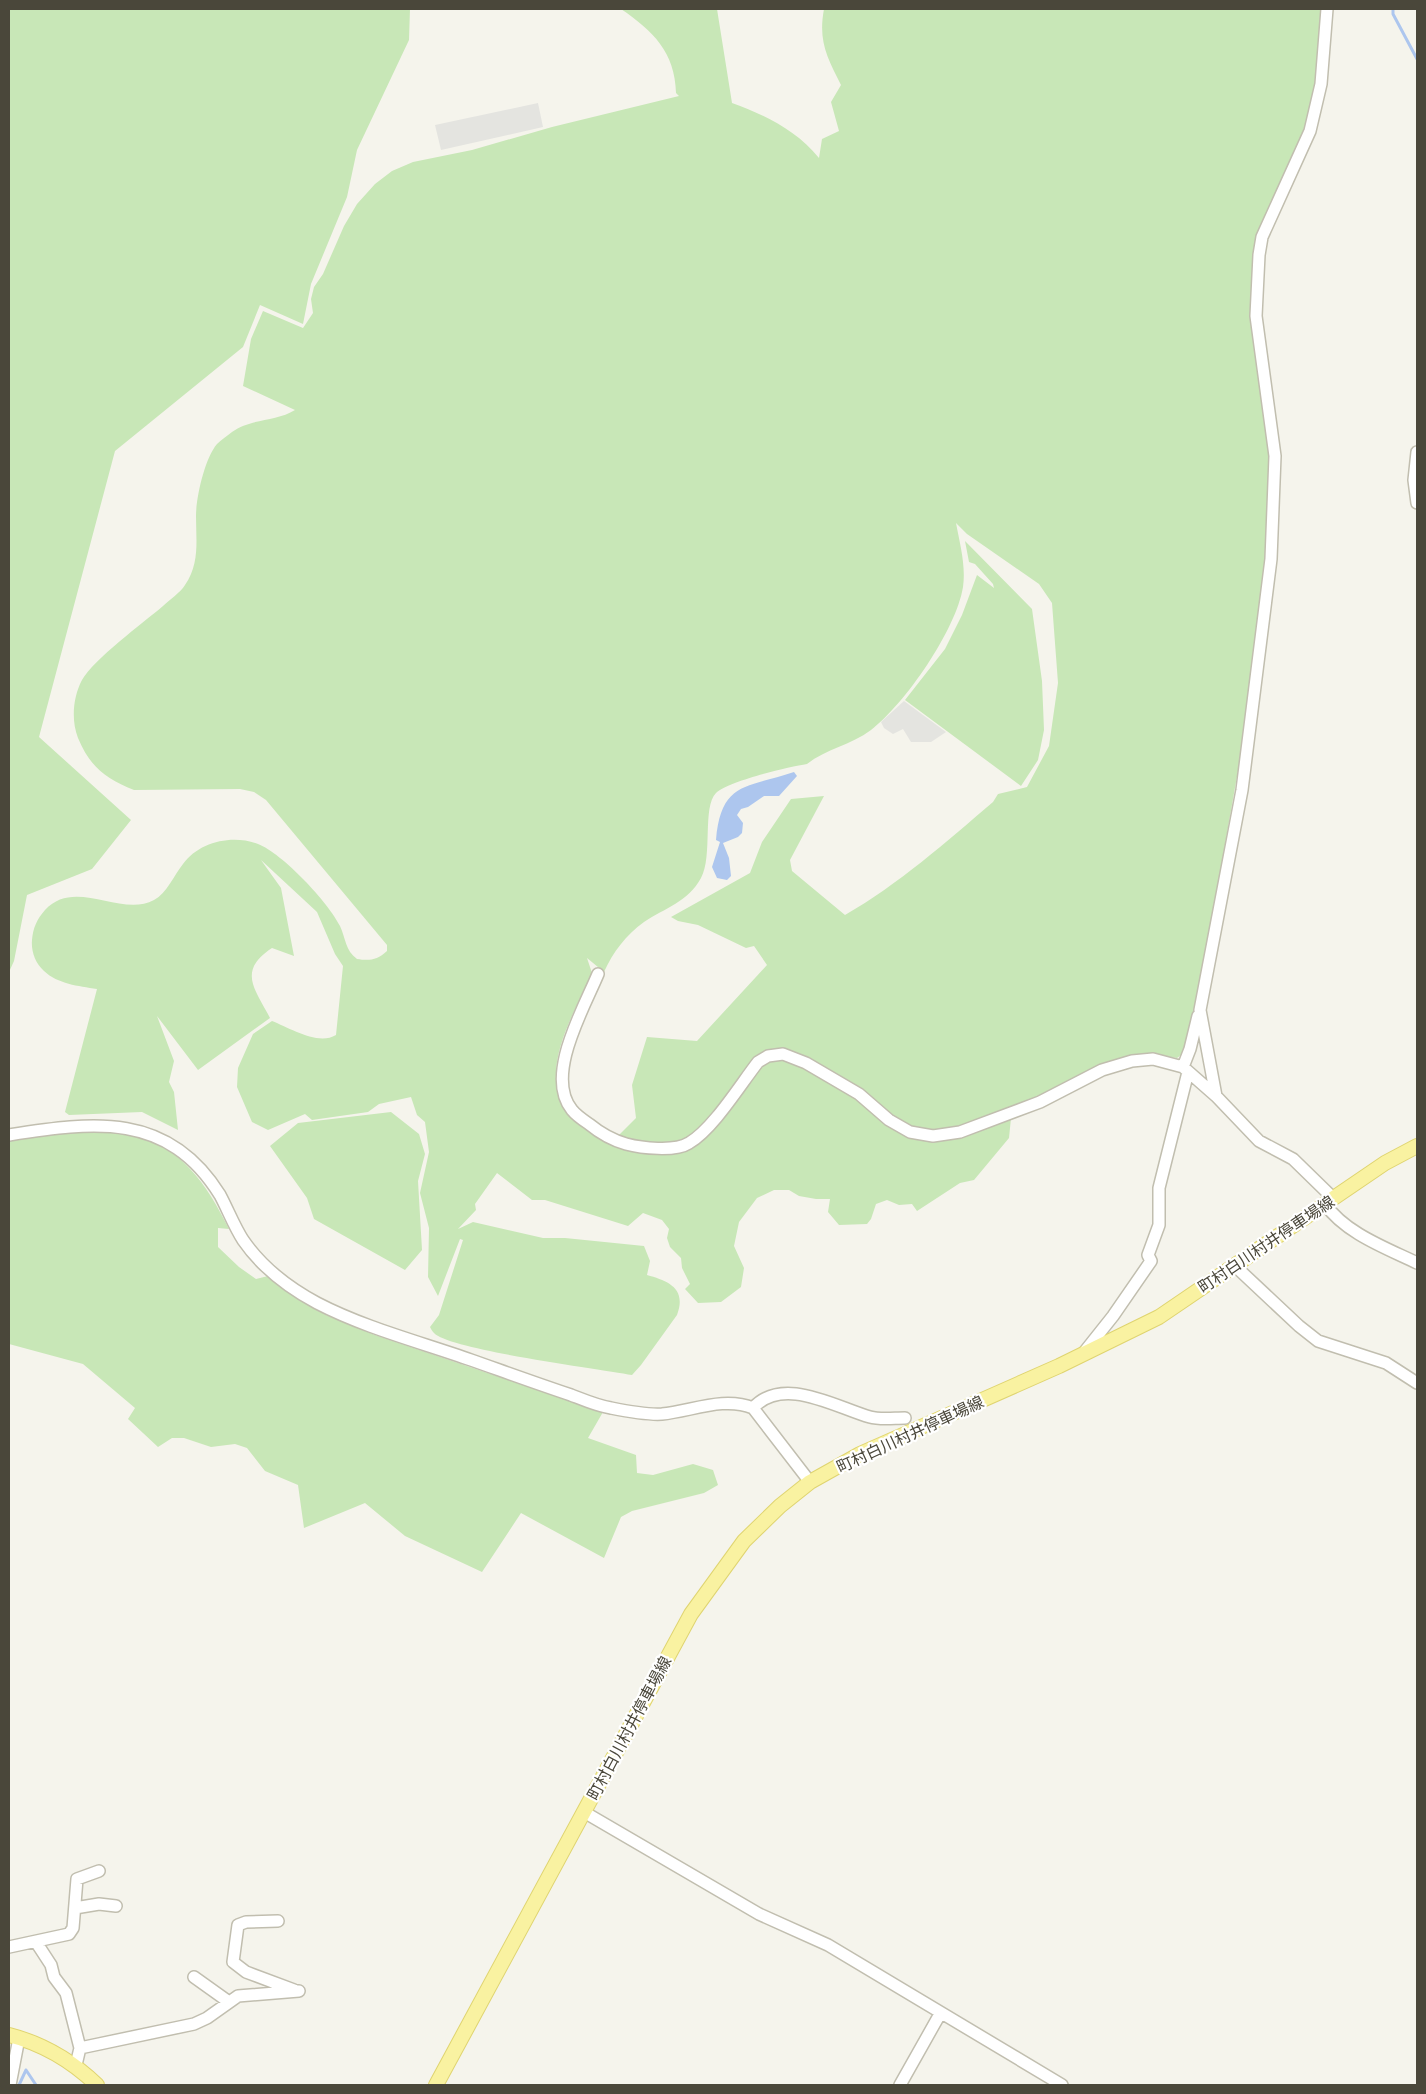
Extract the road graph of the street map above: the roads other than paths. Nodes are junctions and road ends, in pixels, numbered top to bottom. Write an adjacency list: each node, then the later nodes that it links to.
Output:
1 (1327, 9): 5 (street)
2 (1417, 452): 3 (street)
3 (1417, 503)
4 (598, 974): 6 (street)
5 (1200, 1010): 6 (street); 7 (street)
6 (1186, 1069): 7 (street); 13 (street)
7 (1216, 1096): 10 (street)
8 (9, 1135): 15 (street)
9 (1417, 1146): 10 (main road, 町村白川村井停車場線)
10 (1329, 1201): 11 (street); 12 (main road, 町村白川村井停車場線)
11 (1417, 1263)
12 (1235, 1266): 13 (main road, 町村白川村井停車場線); 14 (street)
13 (1082, 1355): 17 (main road, 町村白川村井停車場線)
14 (1417, 1383)
15 (753, 1408): 16 (street); 17 (street)
16 (905, 1418)
17 (810, 1482): 18 (main road, 町村白川村井停車場線)
18 (584, 1812): 27 (street); 33 (main road, 町村白川村井停車場線)
19 (99, 1871): 21 (street)
20 (116, 1906): 21 (street)
21 (75, 1908): 23 (street)
22 (278, 1920): 26 (street)
23 (36, 1942): 24 (street); 29 (street)
24 (9, 1947)
25 (194, 1977): 26 (street)
26 (229, 2002): 29 (street)
27 (940, 2014): 34 (street); 35 (street)
28 (14, 2036): 30 (main road); 31 (street)
29 (80, 2048): 30 (street)
30 (76, 2065): 32 (main road)
31 (10, 2085)
32 (97, 2085)
33 (436, 2085)
34 (900, 2085)
35 (1062, 2085)

